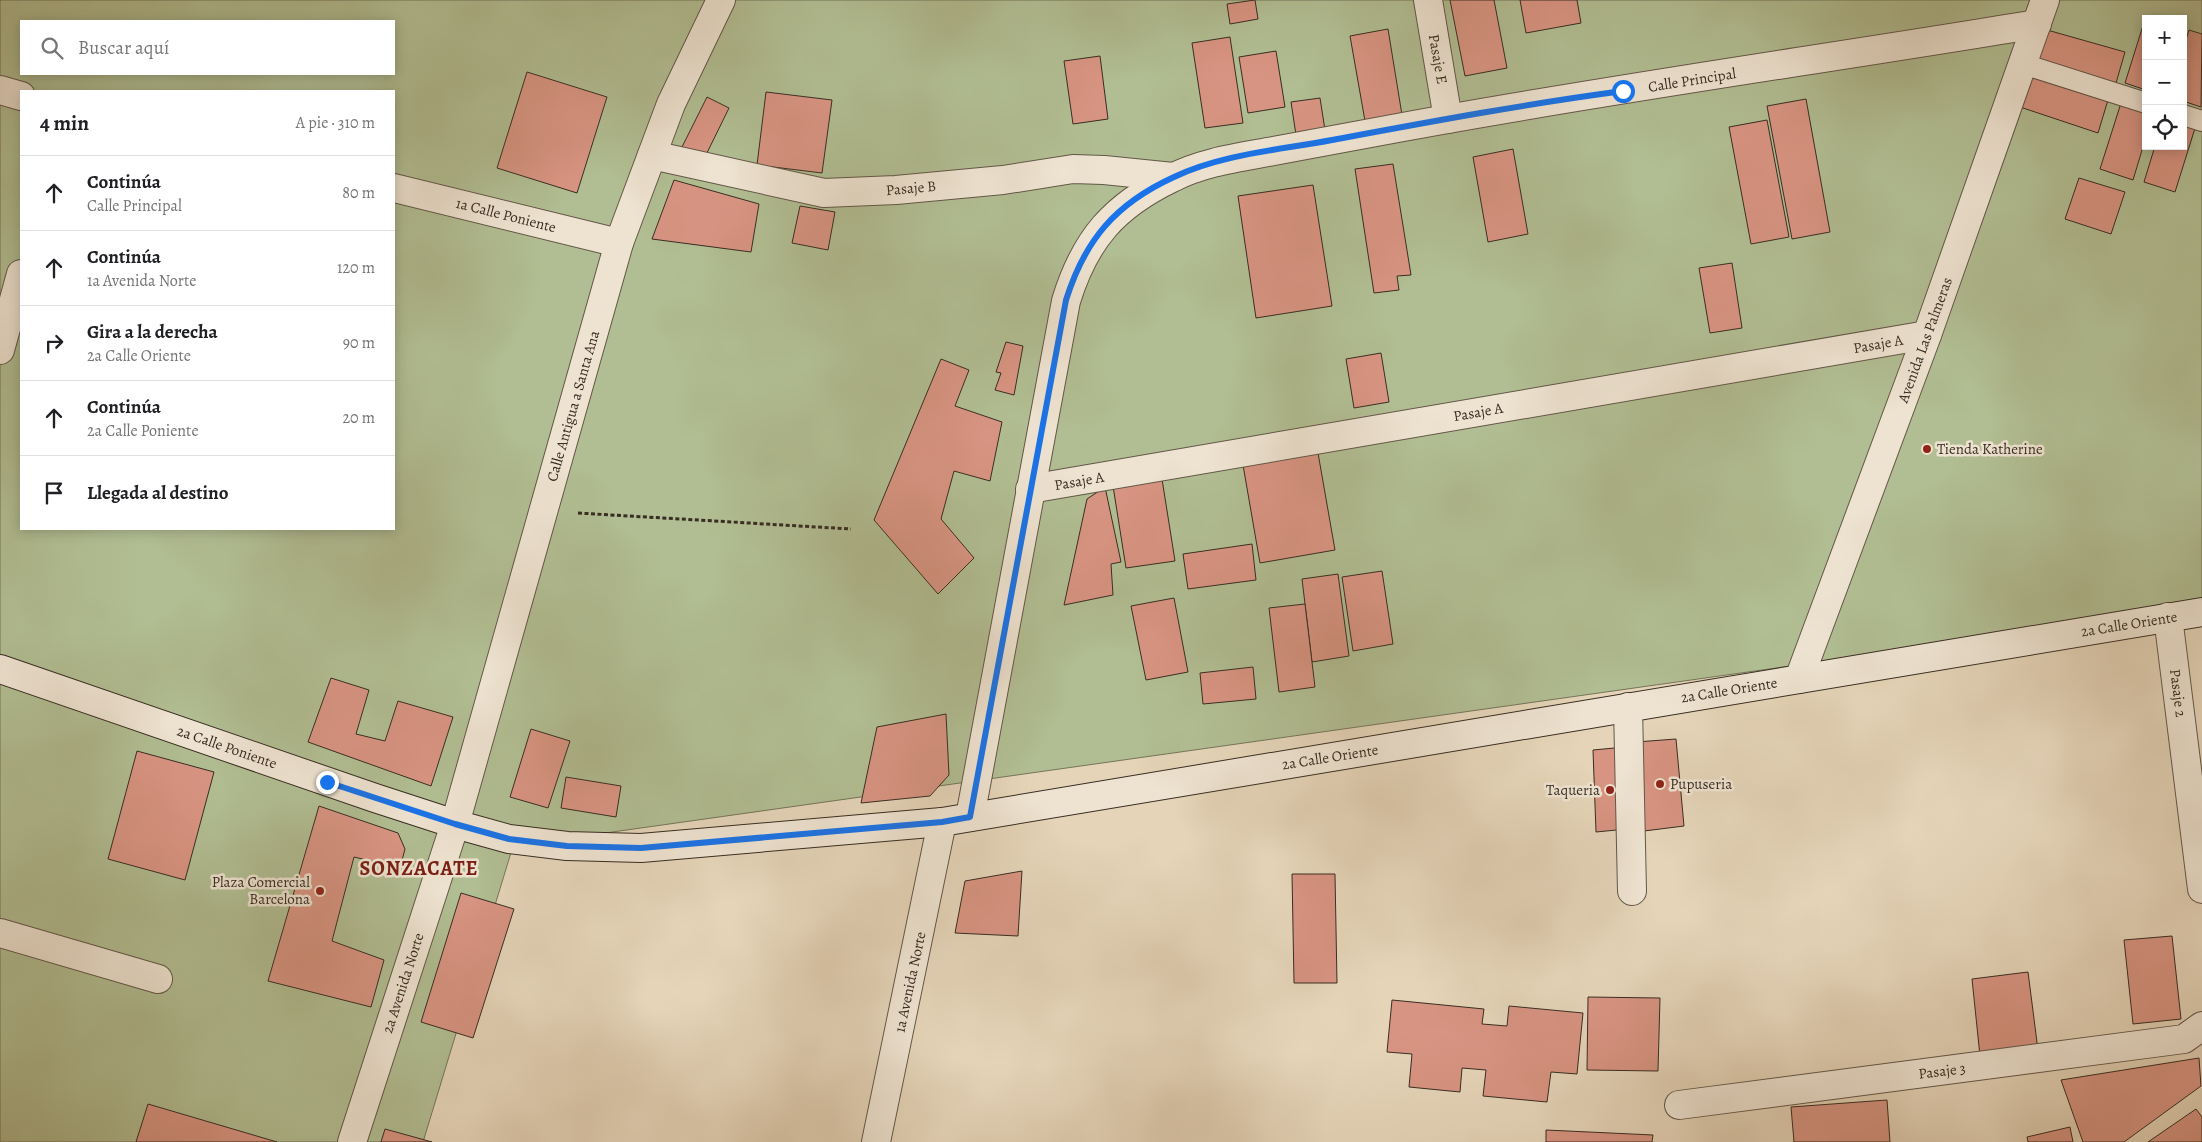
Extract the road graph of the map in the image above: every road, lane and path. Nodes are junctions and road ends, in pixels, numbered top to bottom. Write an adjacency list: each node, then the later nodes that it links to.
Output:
1 (721, 0): 11 (street, Calle Antigua a Santa Ana)
2 (1428, 0): 9 (street, Pasaje E)
3 (2041, 12): 4 (street, Avenida Las Palmeras); 9 (street, Calle Principal)
4 (2023, 64): 7 (lane); 16 (street, Avenida Las Palmeras)
5 (0, 90): 6 (street)
6 (20, 96)
7 (2142, 102)
8 (2187, 116): 10 (lane)
9 (1448, 119): 12 (street, Calle Principal)
10 (2202, 121)
11 (652, 155): 12 (street, Pasaje B); 14 (street, Calle Antigua a Santa Ana)
12 (1173, 177): 18 (street)
13 (395, 188): 14 (street, 1a Calle Poniente)
14 (619, 243): 19 (street, Calle Antigua a Santa Ana)
15 (20, 278): 17 (street)
16 (1927, 335): 18 (street, Pasaje A); 24 (street, Avenida Las Palmeras)
17 (0, 350)
18 (1030, 489): 26 (street)
19 (543, 511): 20 (path); 28 (street, Calle Antigua a Santa Ana)
20 (851, 529)
21 (2202, 612): 22 (street, 2a Calle Oriente)
22 (2168, 617): 24 (street, 2a Calle Oriente); 29 (street, Pasaje 2)
23 (0, 669): 28 (street, 2a Calle Poniente)
24 (1799, 679): 25 (street, 2a Calle Oriente)
25 (1628, 707): 26 (street, 2a Calle Oriente); 30 (street)
26 (970, 817): 27 (street, 2a Calle Oriente)
27 (942, 822): 28 (street, 2a Calle Oriente); 36 (street, 1a Avenida Norte)
28 (455, 824): 35 (street, 2a Avenida Norte)
29 (2202, 889)
30 (1632, 891)
31 (0, 932): 32 (street)
32 (158, 980)
33 (2202, 1026): 34 (street, Pasaje 3)
34 (1679, 1106)
35 (352, 1142)
36 (876, 1142)

